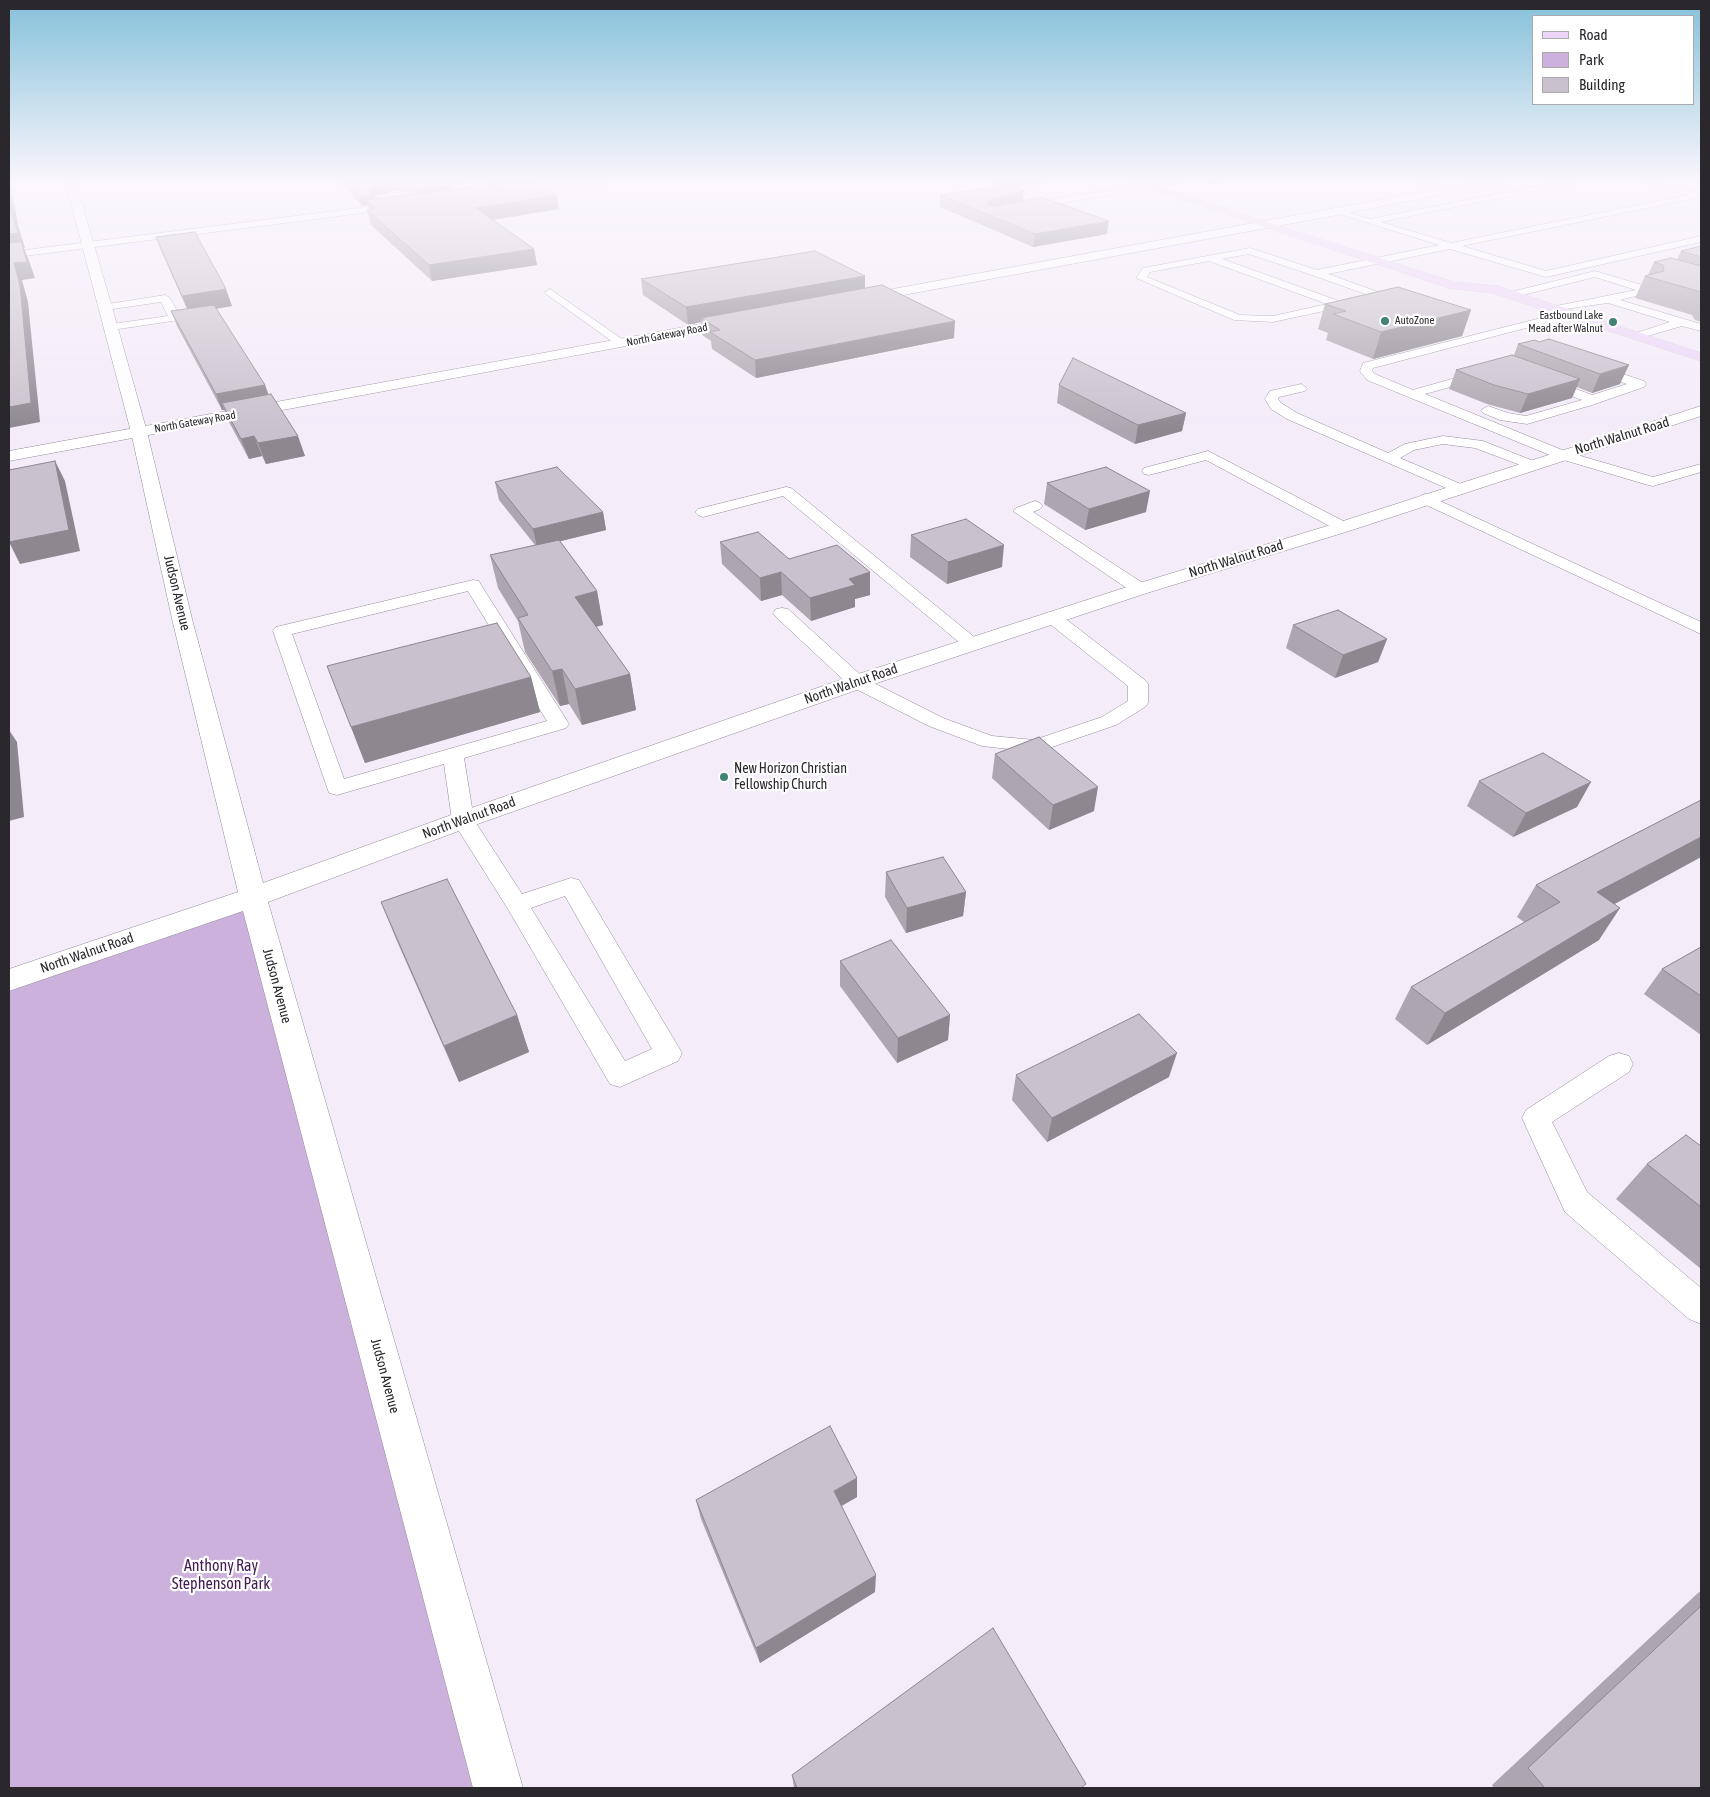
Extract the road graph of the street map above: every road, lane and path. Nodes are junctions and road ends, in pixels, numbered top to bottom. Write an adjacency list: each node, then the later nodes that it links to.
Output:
1 (94, 264): 23 (street, Judson Avenue)
2 (1049, 264): 16 (street)
3 (1179, 264): 19 (lane)
4 (1202, 264): 20 (lane)
5 (1228, 264): 19 (lane)
6 (1283, 264): 11 (lane)
7 (1362, 264): 11 (lane)
8 (1387, 264): 12 (main road)
9 (1511, 264): 10 (lane)
10 (1599, 264)
11 (1310, 273): 19 (lane)
12 (1453, 285): 14 (main road); 17 (main road)
13 (550, 292): 32 (lane)
14 (1510, 295): 15 (lane); 21 (main road)
15 (1608, 300): 21 (lane); 25 (lane)
16 (848, 301)
17 (1480, 301)
18 (1299, 302): 19 (lane)
19 (1339, 305)
20 (1274, 307)
21 (1555, 309): 30 (main road)
22 (1515, 312): 26 (main road)
23 (109, 317): 23 (lane); 42 (street, Judson Avenue)
24 (754, 319): 32 (street, North Gateway Road)
25 (1682, 322): 28 (lane); 30 (lane)
26 (1546, 323): 29 (lane)
27 (1477, 328): 29 (lane)
28 (1701, 328)
29 (1494, 334): 31 (lane); 39 (lane)
30 (1637, 336): 33 (main road)
31 (1512, 340)
32 (621, 343): 42 (street, North Gateway Road)
33 (1701, 357)
34 (1582, 364): 40 (lane)
35 (1497, 370): 38 (lane)
36 (1536, 374): 40 (lane)
37 (1301, 388): 45 (lane)
38 (1432, 388): 39 (lane); 40 (lane)
39 (1412, 394): 43 (lane)
40 (1592, 399)
41 (1701, 411): 43 (street, North Walnut Road)
42 (139, 432): 44 (street, North Gateway Road); 62 (street, Judson Avenue)
43 (1562, 455): 46 (street, North Walnut Road); 47 (lane)
44 (9, 456)
45 (1388, 458): 46 (lane); 49 (lane)
46 (1531, 465): 49 (street, North Walnut Road)
47 (1701, 468)
48 (1149, 471): 53 (lane)
49 (1458, 488): 50 (street, North Walnut Road)
50 (1425, 499): 53 (street, North Walnut Road); 57 (lane)
51 (1035, 506): 54 (lane)
52 (703, 512): 58 (lane)
53 (1343, 526): 54 (street, North Walnut Road)
54 (1140, 589): 56 (street, North Walnut Road)
55 (782, 613): 59 (lane)
56 (1052, 617): 58 (street, North Walnut Road); 59 (lane)
57 (1701, 629)
58 (972, 644): 59 (street, North Walnut Road)
59 (857, 682): 61 (street, North Walnut Road)
60 (453, 755): 60 (lane); 61 (lane)
61 (463, 820): 62 (street, North Walnut Road); 63 (lane)
62 (253, 897): 64 (street, North Walnut Road); 67 (street, Judson Avenue)
63 (517, 904): 63 (lane)
64 (9, 980)
65 (1619, 1064): 66 (lane)
66 (1701, 1308)
67 (498, 1788)

